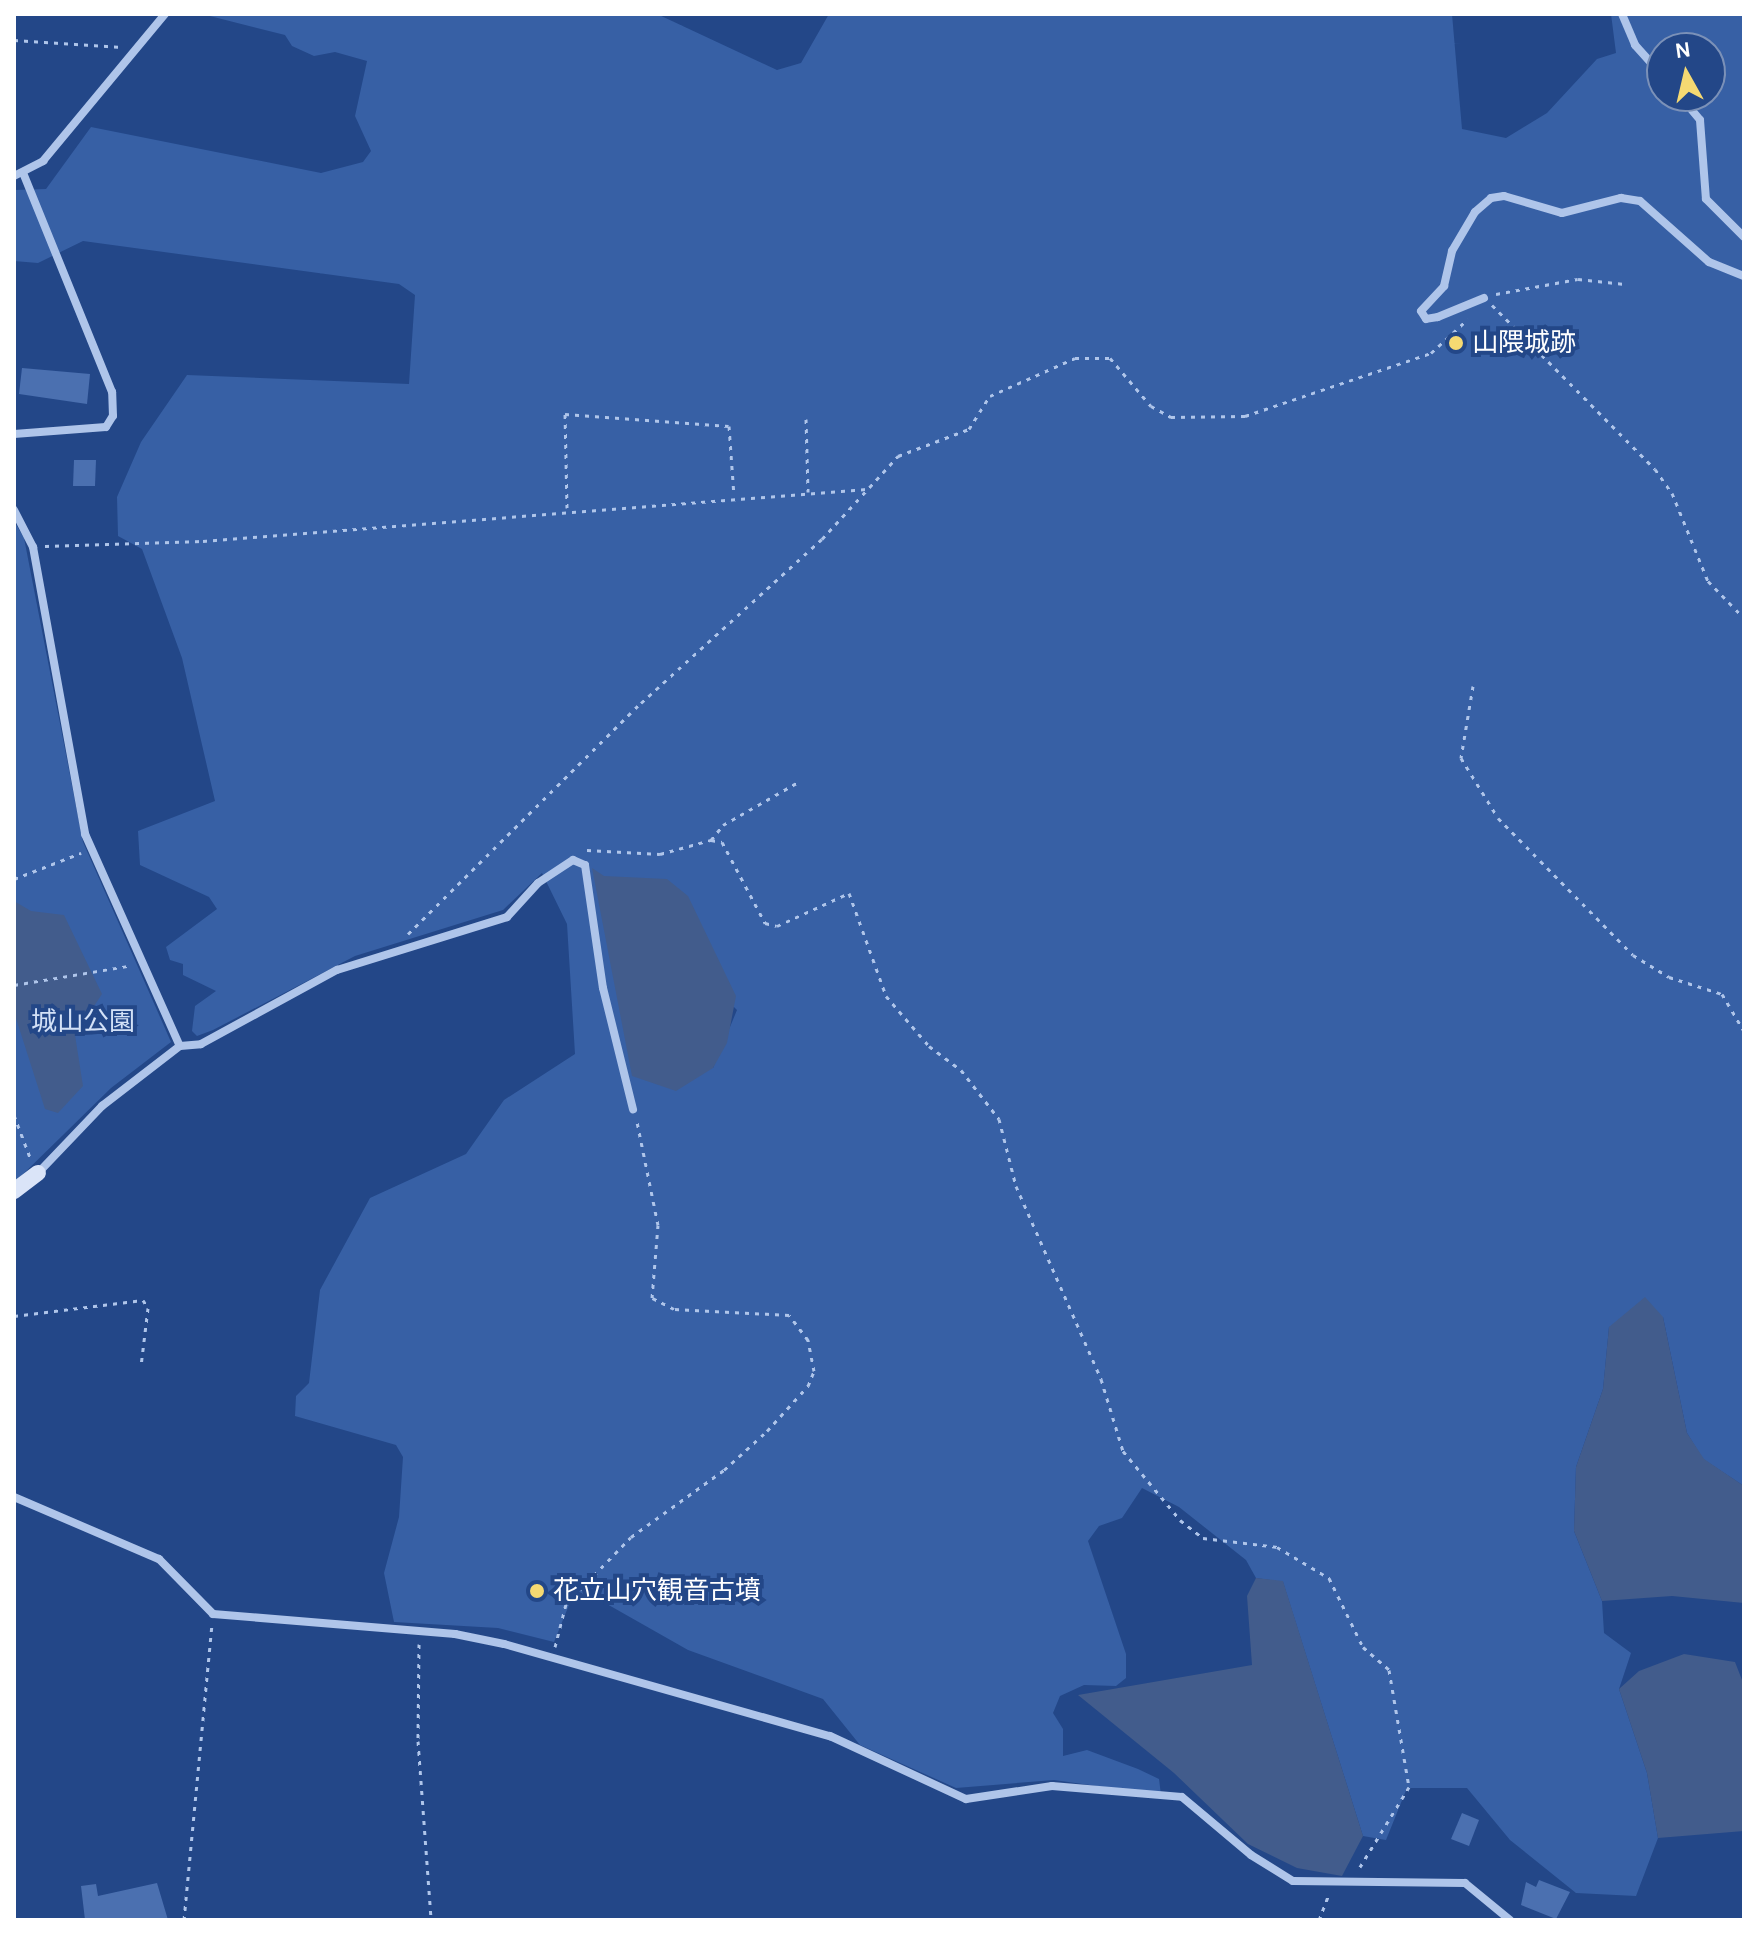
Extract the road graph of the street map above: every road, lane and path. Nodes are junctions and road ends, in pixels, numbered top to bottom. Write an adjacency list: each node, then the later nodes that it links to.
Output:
1 (165, 14): 4 (street)
2 (1622, 14): 5 (street)
3 (14, 40): 4 (path)
4 (131, 53): 7 (street)
5 (1646, 57)
6 (1693, 112): 8 (street)
7 (19, 175): 13 (street)
8 (1744, 237)
9 (1744, 276): 11 (street)
10 (1625, 284): 11 (path)
11 (1484, 298): 14 (path); 20 (path)
12 (806, 419): 15 (path)
13 (14, 434)
14 (868, 489): 15 (path); 27 (path)
15 (808, 492): 16 (path)
16 (734, 495): 17 (path); 17 (path)
17 (567, 509): 19 (path)
18 (14, 510): 19 (street)
19 (33, 547): 24 (street)
20 (1744, 618)
21 (1473, 686): 30 (path)
22 (800, 781): 23 (path)
23 (711, 840): 25 (path); 44 (path)
24 (91, 849): 26 (path); 28 (street)
25 (573, 860): 27 (street); 34 (street)
26 (14, 879)
27 (394, 949): 33 (street)
28 (140, 963): 29 (path); 33 (street)
29 (14, 985)
30 (1734, 1010): 31 (path); 32 (path)
31 (1744, 1016)
32 (1744, 1031)
33 (180, 1046): 36 (street)
34 (633, 1109): 43 (path)
35 (14, 1115): 36 (path)
36 (38, 1173): 37 (street)
37 (14, 1191)
38 (14, 1316): 39 (path)
39 (141, 1366)
40 (14, 1497): 41 (street)
41 (213, 1614): 42 (street); 46 (path)
42 (419, 1631): 43 (street); 47 (path)
43 (552, 1658): 45 (street)
44 (1356, 1883): 45 (street); 49 (street)
45 (1331, 1884): 48 (path)
46 (184, 1920)
47 (431, 1920)
48 (1319, 1920)
49 (1510, 1920)

